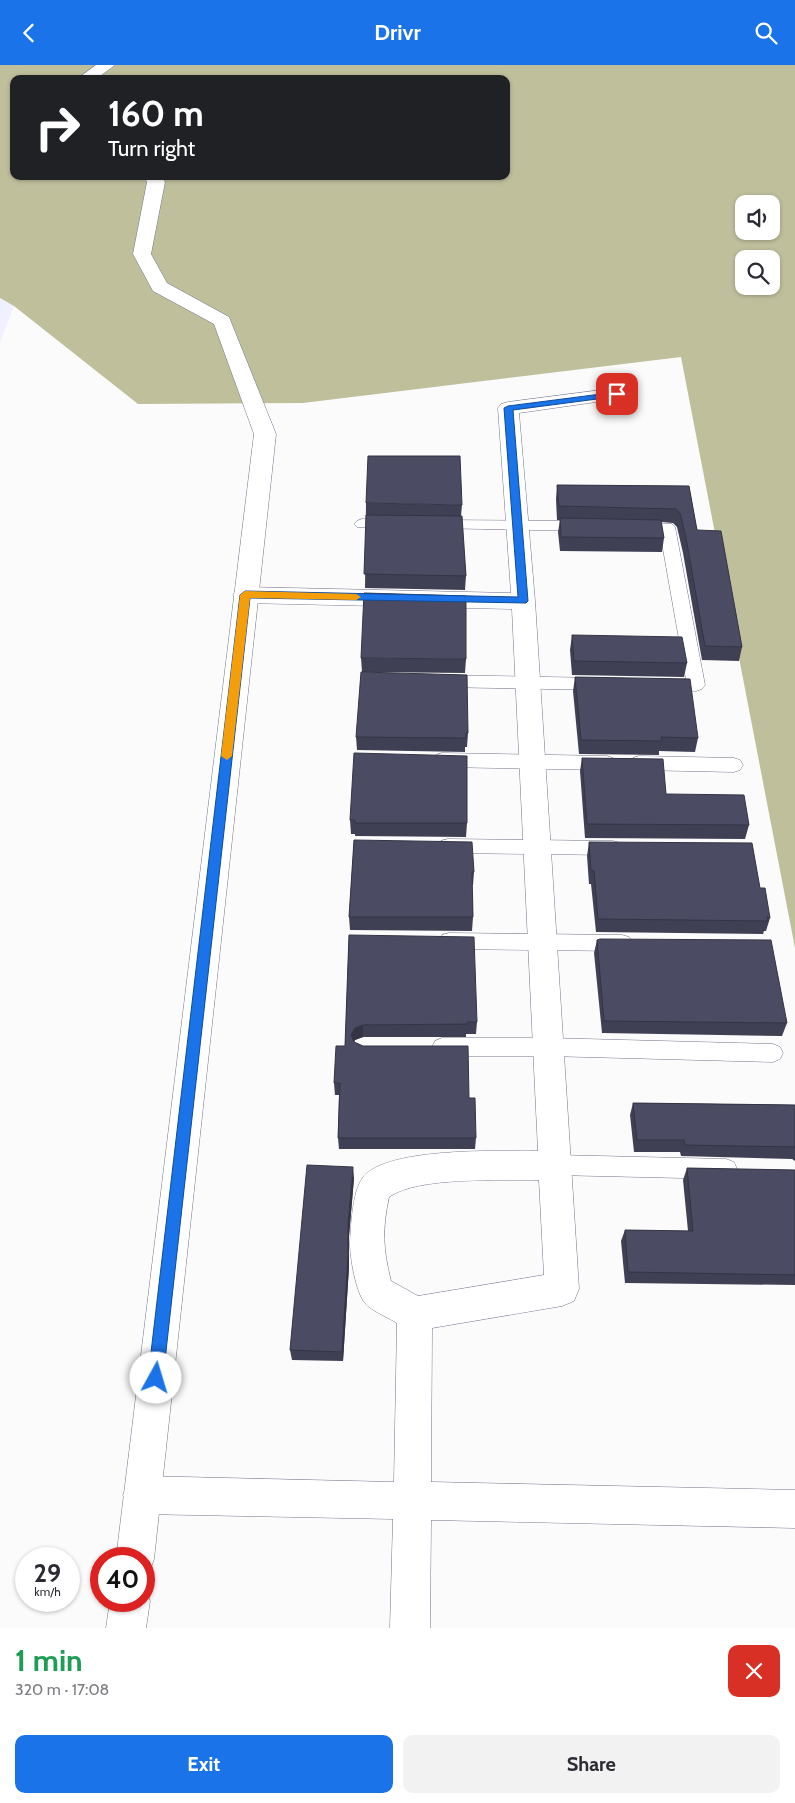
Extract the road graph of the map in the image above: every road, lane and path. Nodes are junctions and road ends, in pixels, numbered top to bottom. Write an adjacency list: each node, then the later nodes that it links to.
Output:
1 (107, 65): 2 (street)
2 (91, 75)
3 (155, 180): 9 (street)
4 (617, 394): 6 (street)
5 (362, 524): 6 (lane)
6 (517, 525): 7 (lane); 10 (street)
7 (597, 526)
8 (627, 527): 14 (lane)
9 (245, 595): 10 (street); 30 (street)
10 (523, 601): 12 (street)
11 (422, 680): 12 (lane)
12 (528, 683): 13 (lane); 16 (street)
13 (617, 684)
14 (646, 685)
15 (426, 760): 16 (lane)
16 (532, 761): 17 (lane); 19 (street)
17 (734, 765)
18 (431, 846): 19 (lane)
19 (537, 847): 20 (lane); 22 (street)
20 (634, 848)
21 (433, 940): 22 (lane)
22 (542, 942): 23 (lane); 25 (street)
23 (638, 943)
24 (422, 1047): 25 (lane)
25 (548, 1047): 26 (lane); 27 (street)
26 (773, 1053)
27 (555, 1165): 28 (lane); 29 (street); 29 (street)
28 (743, 1169)
29 (415, 1314): 31 (street)
30 (142, 1495): 31 (street); 33 (street)
31 (412, 1500): 32 (street); 36 (street)
32 (795, 1509)
33 (136, 1547)
34 (128, 1612): 35 (street)
35 (126, 1628)
36 (410, 1628)

